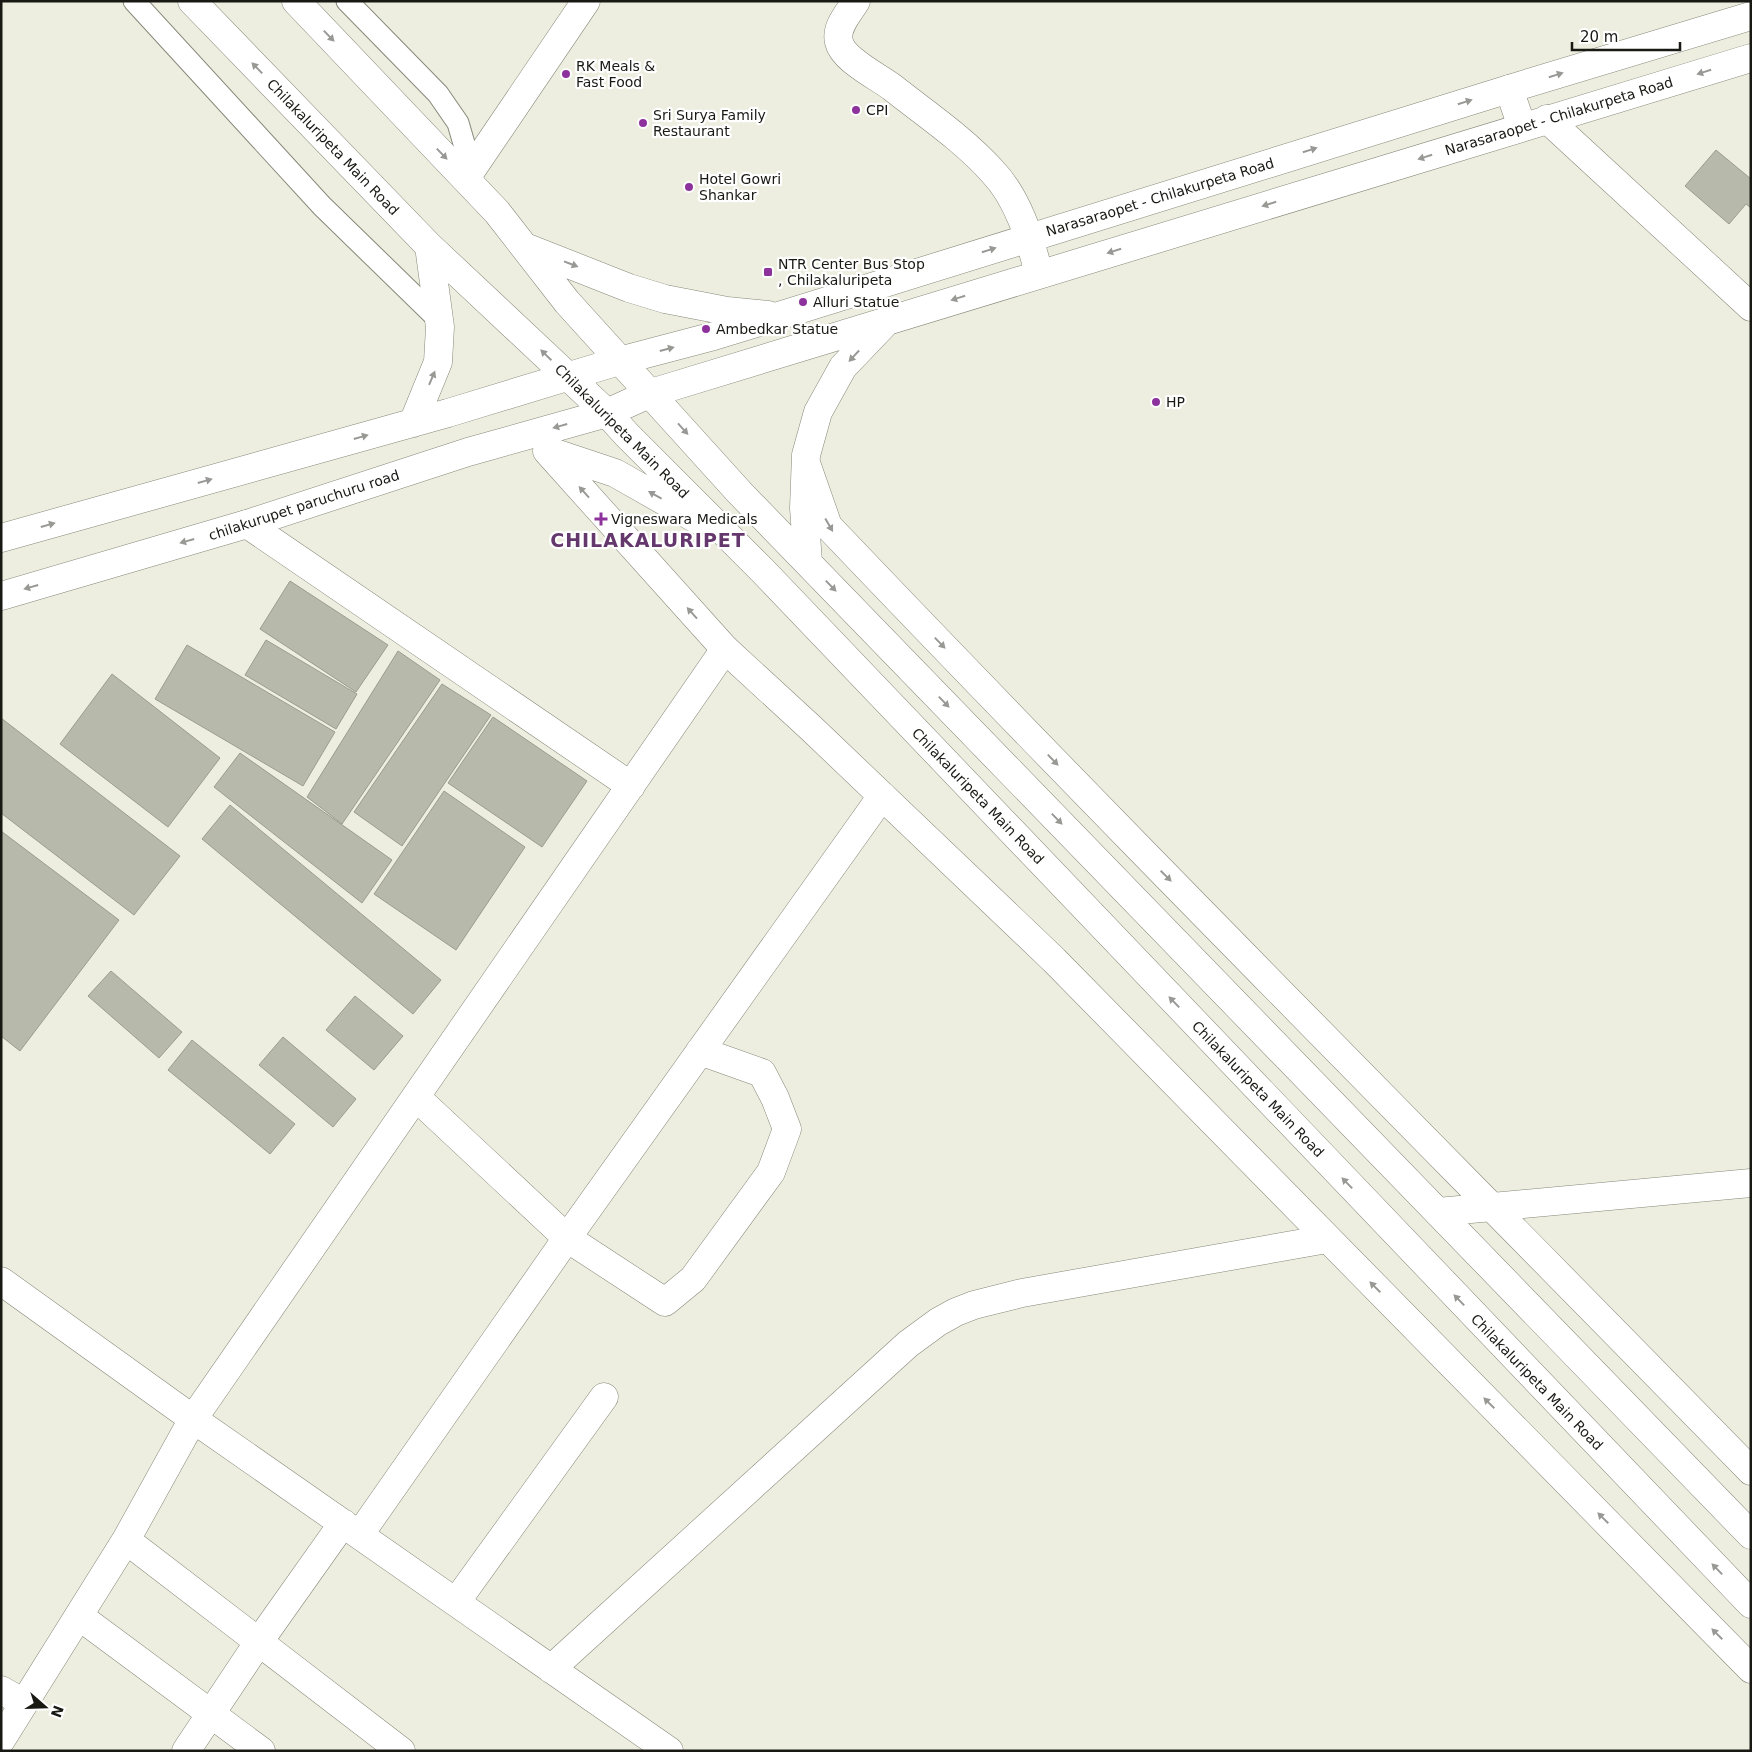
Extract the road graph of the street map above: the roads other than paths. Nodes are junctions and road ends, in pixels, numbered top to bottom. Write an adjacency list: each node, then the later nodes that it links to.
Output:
1 (134, 1): 19 (lane)
2 (192, 1): 14 (main road, Chilakaluripeta Main Road, one-way to 2)
3 (296, 1): 12 (main road, one-way to 12)
4 (347, 1): 12 (lane)
5 (586, 1): 12 (main road)
6 (856, 1): 13 (main road)
7 (1751, 16): 9 (main road, Narasaraopet - Chilakurpeta Road, one-way to 7)
8 (1751, 58): 10 (main road, Narasaraopet - Chilakurpeta Road, one-way to 10)
9 (1509, 89): 11 (main road); 13 (main road, Narasaraopet - Chilakurpeta Road, one-way to 9)
10 (1548, 119): 11 (main road, Narasaraopet - Chilakurpeta Road); 17 (main road)
11 (1522, 127): 16 (main road, Narasaraopet - Chilakurpeta Road, one-way to 16)
12 (469, 182): 15 (main road)
13 (1029, 238): 16 (main road); 18 (main road, Narasaraopet - Chilakurpeta Road, one-way to 13)
14 (429, 246): 19 (main road); 22 (main road, Chilakaluripeta Main Road, one-way to 14)
15 (525, 247): 18 (main road, one-way to 18); 21 (main road)
16 (1039, 274): 20 (main road, Narasaraopet - Chilakurpeta Road, one-way to 20)
17 (1751, 307)
18 (780, 316): 21 (main road, Narasaraopet - Chilakurpeta Road, one-way to 18)
19 (439, 320): 25 (main road, one-way to 19)
20 (887, 320): 23 (main road, Narasaraopet - Chilakurpeta Road); 28 (main road, one-way to 28)
21 (619, 361): 22 (main road, Narasaraopet - Chilakurpeta Road); 23 (main road)
22 (569, 377): 24 (main road, Chilakaluripeta Main Road); 25 (main road)
23 (651, 393): 24 (main road, Narasaraopet - Chilakurpeta Road); 32 (main road, one-way to 32)
24 (607, 413): 26 (main road, chilakurupet paruchuru road, one-way to 26); 30 (main road, Chilakaluripeta Main Road)
25 (413, 423): 31 (main road, one-way to 25)
26 (505, 442): 27 (main road); 29 (main road, chilakurupet paruchuru road)
27 (547, 451): 30 (main road, one-way to 27); 34 (main road, one-way to 27)
28 (806, 463): 32 (main road); 40 (main road, one-way to 40)
29 (247, 524): 33 (main road, chilakurupet paruchuru road, one-way to 33); 35 (main road)
30 (728, 536): 52 (main road, Chilakaluripeta Main Road, one-way to 30)
31 (1, 538)
32 (808, 562): 41 (main road, one-way to 41)
33 (1, 596)
34 (725, 649): 35 (main road); 36 (main road)
35 (631, 786): 38 (main road)
36 (882, 796): 37 (main road); 43 (main road)
37 (700, 1050): 42 (main road); 42 (main road)
38 (416, 1097): 42 (main road); 46 (main road)
39 (1751, 1183): 40 (main road)
40 (1493, 1207): 41 (main road); 47 (main road)
41 (1438, 1212): 49 (main road)
42 (566, 1238): 48 (main road)
43 (1327, 1239): 55 (main road); 56 (main road, one-way to 43)
44 (1, 1281): 46 (main road)
45 (604, 1397): 51 (main road)
46 (193, 1420): 48 (main road); 50 (main road)
47 (1751, 1470)
48 (351, 1529): 51 (main road); 54 (main road)
49 (1751, 1535)
50 (126, 1540): 53 (main road); 54 (main road)
51 (456, 1602): 55 (main road)
52 (1751, 1604)
53 (79, 1616): 57 (main road); 58 (main road)
54 (258, 1643): 58 (main road); 62 (main road)
55 (552, 1669): 63 (main road)
56 (1751, 1669)
57 (13, 1697): 59 (main road)
58 (211, 1714): 60 (main road); 61 (main road)
59 (1, 1740)
60 (186, 1751)
61 (261, 1751)
62 (401, 1751)
63 (669, 1751)

